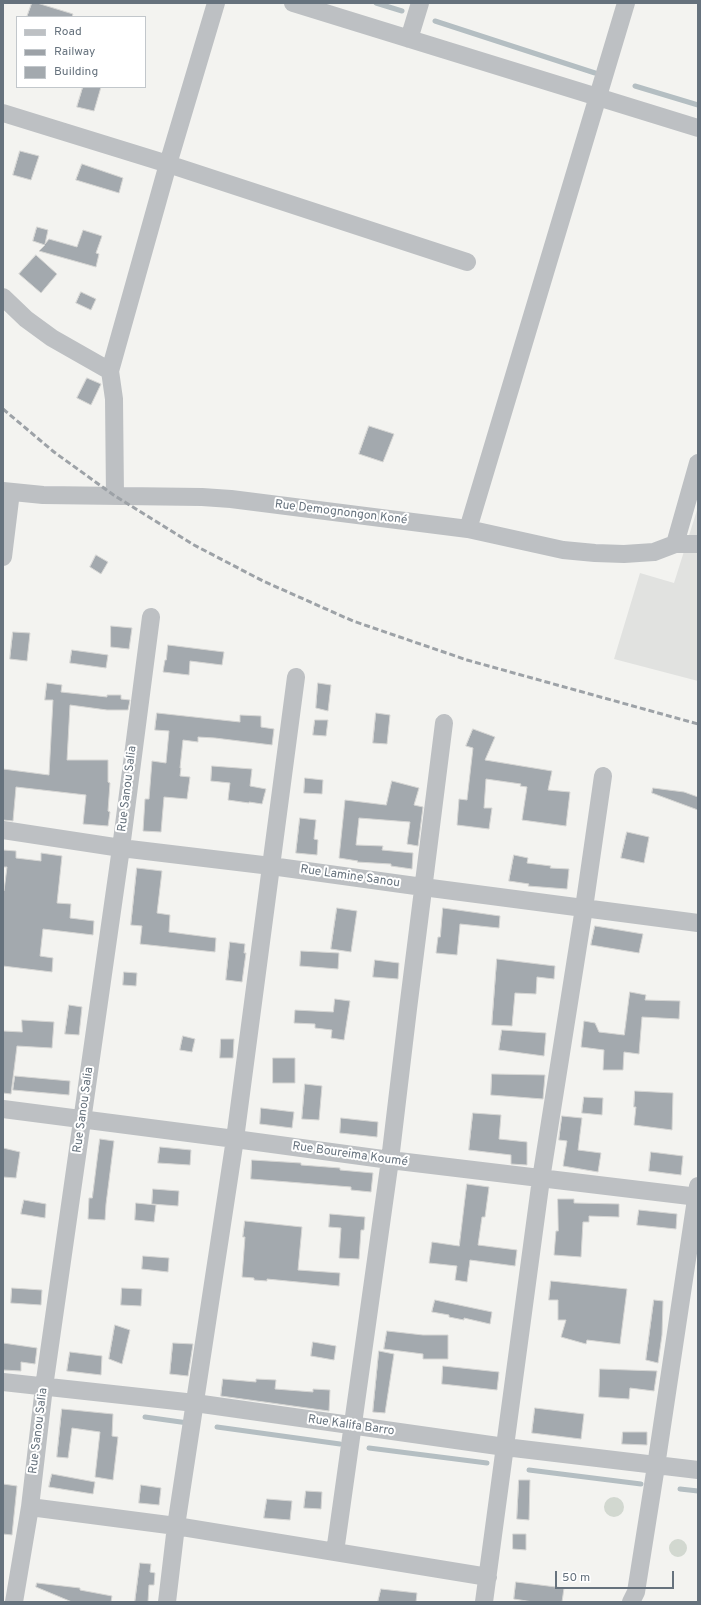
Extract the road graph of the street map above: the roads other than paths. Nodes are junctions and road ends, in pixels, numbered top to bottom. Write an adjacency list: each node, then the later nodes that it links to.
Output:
1 (216, 3): 9 (street)
2 (293, 3): 5 (street)
3 (420, 3): 5 (street)
4 (626, 3): 6 (street)
5 (409, 39): 6 (street)
6 (598, 96): 8 (street); 16 (street)
7 (3, 113): 9 (street)
8 (698, 128)
9 (168, 164): 10 (street); 12 (street)
10 (467, 262)
11 (3, 297): 12 (street)
12 (110, 372): 15 (street)
13 (698, 463): 17 (street)
14 (7, 492): 15 (street, Rue Demognongon Koné); 19 (street)
15 (115, 496): 16 (street, Rue Demognongon Koné)
16 (468, 529): 17 (street, Rue Demognongon Koné)
17 (675, 544): 18 (street)
18 (698, 544)
19 (3, 557)
20 (151, 617): 25 (street, Rue Sanou Salia)
21 (296, 677): 26 (street)
22 (444, 723): 27 (street)
23 (603, 776): 28 (street)
24 (3, 830): 25 (street, Rue Lamine Sanou)
25 (121, 848): 26 (street, Rue Lamine Sanou); 31 (street, Rue Sanou Salia)
26 (271, 866): 27 (street, Rue Lamine Sanou); 32 (street)
27 (423, 888): 28 (street, Rue Lamine Sanou); 33 (street)
28 (584, 908): 29 (street, Rue Lamine Sanou); 34 (street)
29 (698, 923)
30 (3, 1109): 31 (street, Rue Boureima Koumé)
31 (83, 1120): 32 (street, Rue Boureima Koumé); 37 (street, Rue Sanou Salia)
32 (235, 1139): 33 (street, Rue Boureima Koumé); 38 (street)
33 (390, 1160): 34 (street, Rue Boureima Koumé); 39 (street)
34 (541, 1179): 35 (street, Rue Boureima Koumé); 40 (street)
35 (698, 1193): 41 (street)
36 (3, 1382): 37 (street, Rue Kalifa Barro)
37 (44, 1387): 38 (street, Rue Kalifa Barro); 43 (street, Rue Sanou Salia)
38 (195, 1404): 39 (street, Rue Kalifa Barro); 44 (street)
39 (353, 1426): 40 (street, Rue Kalifa Barro); 45 (street)
40 (505, 1447): 41 (street, Rue Kalifa Barro); 46 (street)
41 (656, 1466): 42 (street, Rue Kalifa Barro); 50 (street)
42 (698, 1470)
43 (30, 1507): 44 (street); 47 (street, Rue Sanou Salia)
44 (176, 1526): 45 (street); 48 (street)
45 (335, 1552): 46 (street)
46 (488, 1577): 49 (street)
47 (14, 1602)
48 (167, 1602)
49 (484, 1602)
50 (631, 1602)

